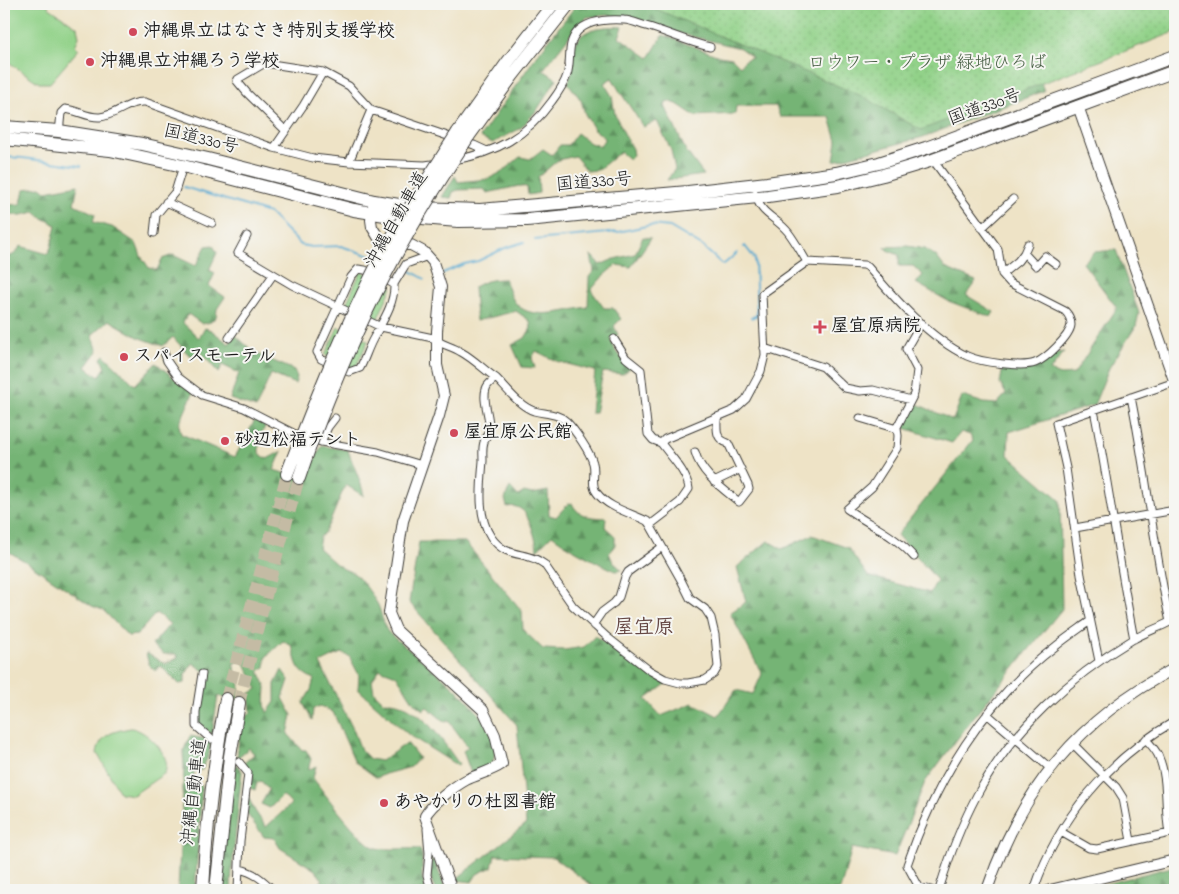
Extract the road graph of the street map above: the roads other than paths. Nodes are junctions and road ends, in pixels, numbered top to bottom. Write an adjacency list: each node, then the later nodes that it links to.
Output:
1 (553, 4): 11 (highway, 沖縄自動車道)
2 (569, 4): 11 (highway, 沖縄自動車道)
3 (710, 47): 15 (street)
4 (1175, 56): 19 (highway, 国道330号)
5 (1175, 71): 7 (highway, 国道330号)
6 (322, 72): 8 (street); 10 (street); 10 (street)
7 (1078, 106): 16 (highway, 国道330号); 44 (street)
8 (371, 110): 15 (street); 17 (street)
9 (4, 126): 12 (highway, 国道330号)
10 (286, 131): 14 (street)
11 (463, 134): 53 (highway, 沖縄自動車道, bridge)
12 (58, 137): 13 (highway, 国道330号); 14 (street); 18 (highway, 国道330号); 22 (highway, 国道330号)
13 (4, 139)
14 (274, 148): 17 (street)
15 (487, 151): 17 (street)
16 (933, 160): 19 (highway, 国道330号); 24 (street)
17 (348, 162)
18 (183, 166): 21 (street); 22 (highway, 国道330号)
19 (756, 191): 22 (highway, 国道330号); 30 (street)
20 (1013, 199): 24 (street)
21 (166, 202): 23 (street); 25 (street)
22 (373, 207): 29 (street)
23 (212, 223)
24 (982, 228): 32 (street)
25 (154, 233)
26 (247, 236): 33 (street)
27 (1028, 244): 28 (street)
28 (1024, 253): 31 (street); 32 (street)
29 (428, 256): 34 (street); 40 (street)
30 (807, 262): 36 (street); 41 (street)
31 (1056, 264)
32 (1002, 274): 36 (street)
33 (273, 275): 35 (street); 38 (street)
34 (394, 284): 35 (street); 37 (street)
35 (337, 307): 37 (street); 37 (street)
36 (921, 323): 46 (street)
37 (381, 327): 40 (street)
38 (230, 338)
39 (614, 339): 52 (street)
40 (438, 342): 43 (street); 55 (street)
41 (764, 348): 46 (street); 49 (street)
42 (164, 352): 53 (street)
43 (496, 378): 62 (street); 67 (street)
44 (1175, 382): 45 (street)
45 (1131, 397): 47 (street); 60 (street)
46 (912, 400): 51 (street)
47 (1094, 410): 61 (street); 63 (street)
48 (335, 418): 53 (street)
49 (717, 418): 52 (street); 56 (street)
50 (860, 418): 51 (street)
51 (897, 429): 65 (street)
52 (660, 443): 62 (street)
53 (310, 444): 55 (street); 57 (highway, 沖縄自動車道)
54 (695, 452): 58 (street)
55 (422, 465): 83 (street)
56 (741, 469): 58 (street); 58 (street)
57 (293, 476)
58 (714, 482)
59 (1175, 510): 60 (street)
60 (1151, 514): 61 (street); 68 (street)
61 (1113, 521): 63 (street); 68 (street)
62 (650, 525): 64 (street)
63 (1075, 528): 66 (street)
64 (662, 547): 67 (street); 67 (street)
65 (914, 557)
66 (1090, 621): 69 (street); 74 (street)
67 (593, 625)
68 (1134, 639): 69 (street)
69 (1099, 661): 77 (street)
70 (1175, 668): 79 (street)
71 (202, 674): 76 (street)
72 (226, 699): 89 (highway, 沖縄自動車道)
73 (239, 703): 90 (highway, 沖縄自動車道)
74 (987, 714): 77 (street); 95 (street)
75 (1175, 721): 78 (street)
76 (211, 738)
77 (1015, 739): 81 (street); 96 (street)
78 (1146, 739): 82 (street); 85 (street)
79 (1072, 743): 81 (street); 82 (street)
80 (239, 762): 88 (street)
81 (1050, 768): 97 (street)
82 (1104, 775): 84 (street); 86 (street)
83 (425, 816): 93 (street); 94 (street)
84 (1061, 832): 86 (street); 98 (street)
85 (1172, 833): 86 (street)
86 (1131, 841)
87 (1175, 860): 99 (street)
88 (239, 869): 91 (street); 92 (street)
89 (203, 890)
90 (216, 890)
91 (238, 890)
92 (273, 890)
93 (431, 890)
94 (452, 890)
95 (931, 890)
96 (939, 890)
97 (987, 890)
98 (1034, 890)
99 (1050, 890)

